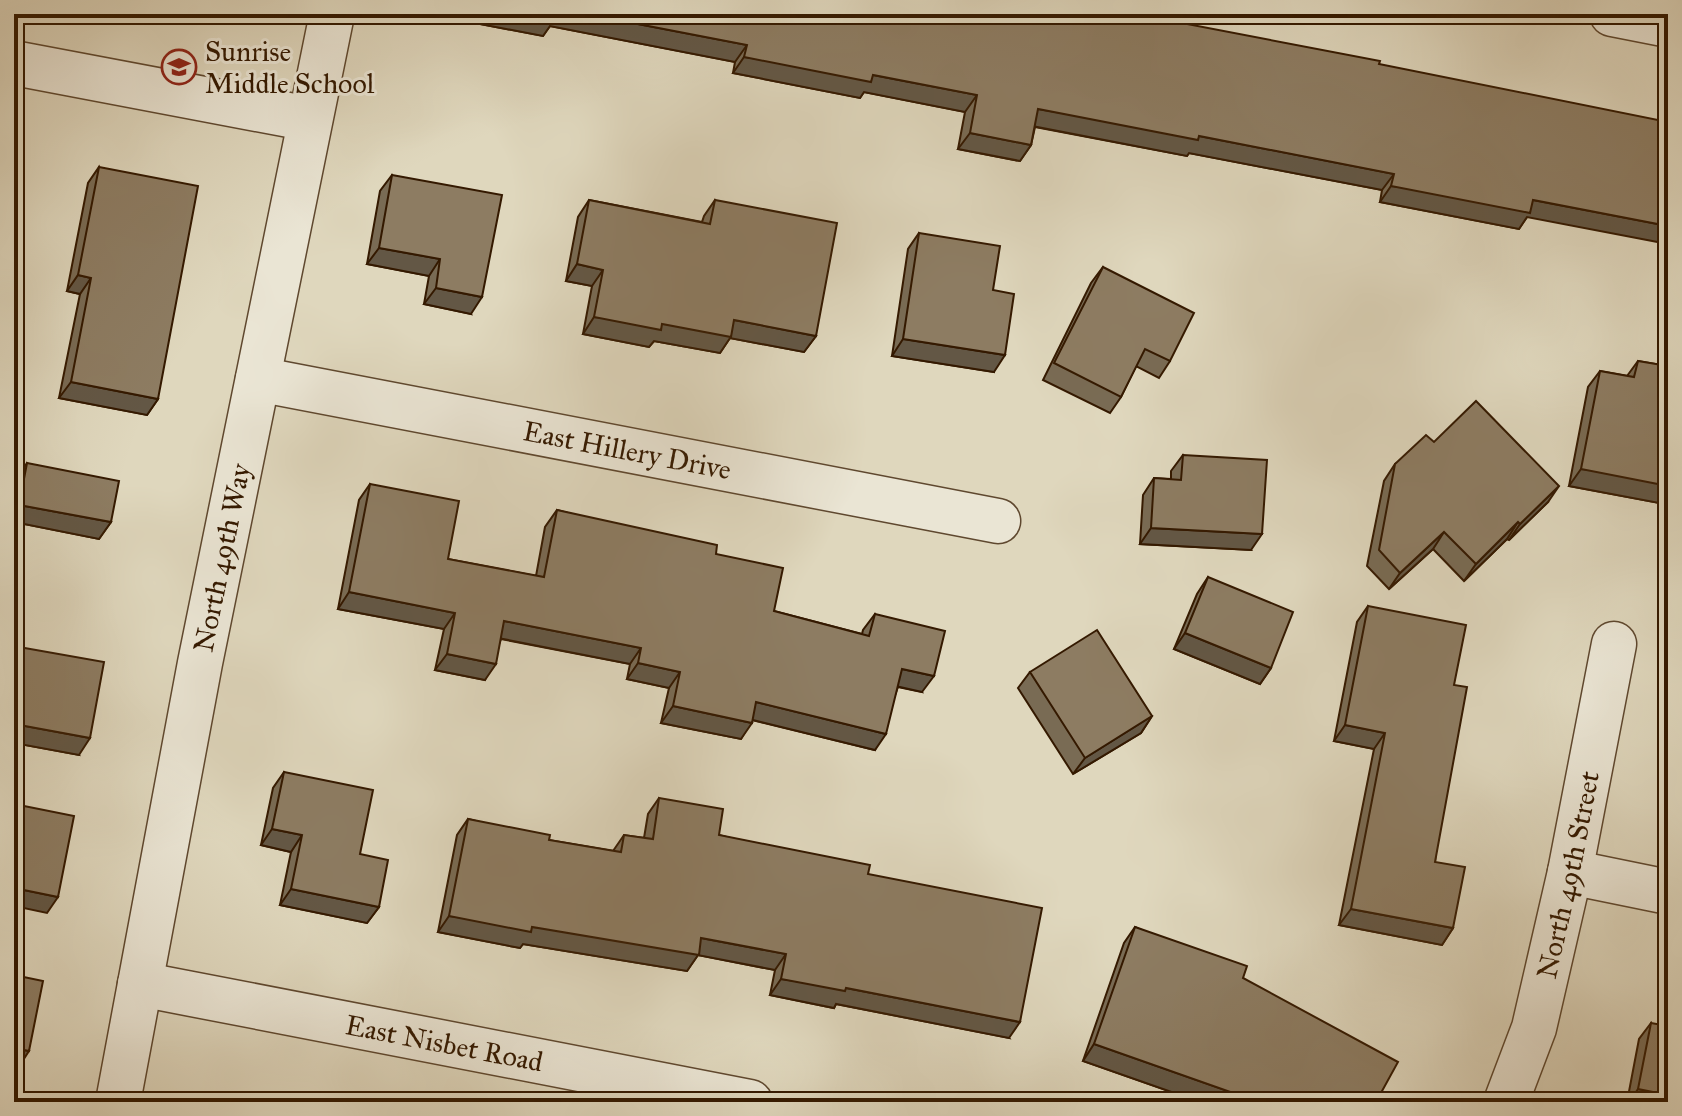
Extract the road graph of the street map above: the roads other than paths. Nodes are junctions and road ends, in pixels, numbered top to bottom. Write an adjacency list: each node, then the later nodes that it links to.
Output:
1 (332, 14): 5 (street, North 49th Way)
2 (1612, 14): 3 (street)
3 (1668, 25)
4 (14, 63): 5 (street)
5 (310, 119): 6 (street, North 49th Way)
6 (258, 379): 7 (street, East Hillery Drive); 11 (street, North 49th Way)
7 (998, 521)
8 (1614, 644): 9 (street, North 49th Street)
9 (1570, 872): 10 (street); 14 (street, North 49th Street)
10 (1668, 892)
11 (140, 984): 12 (street, North 49th Way); 13 (street, East Nisbet Road)
12 (118, 1102)
13 (750, 1102)
14 (1506, 1102)

